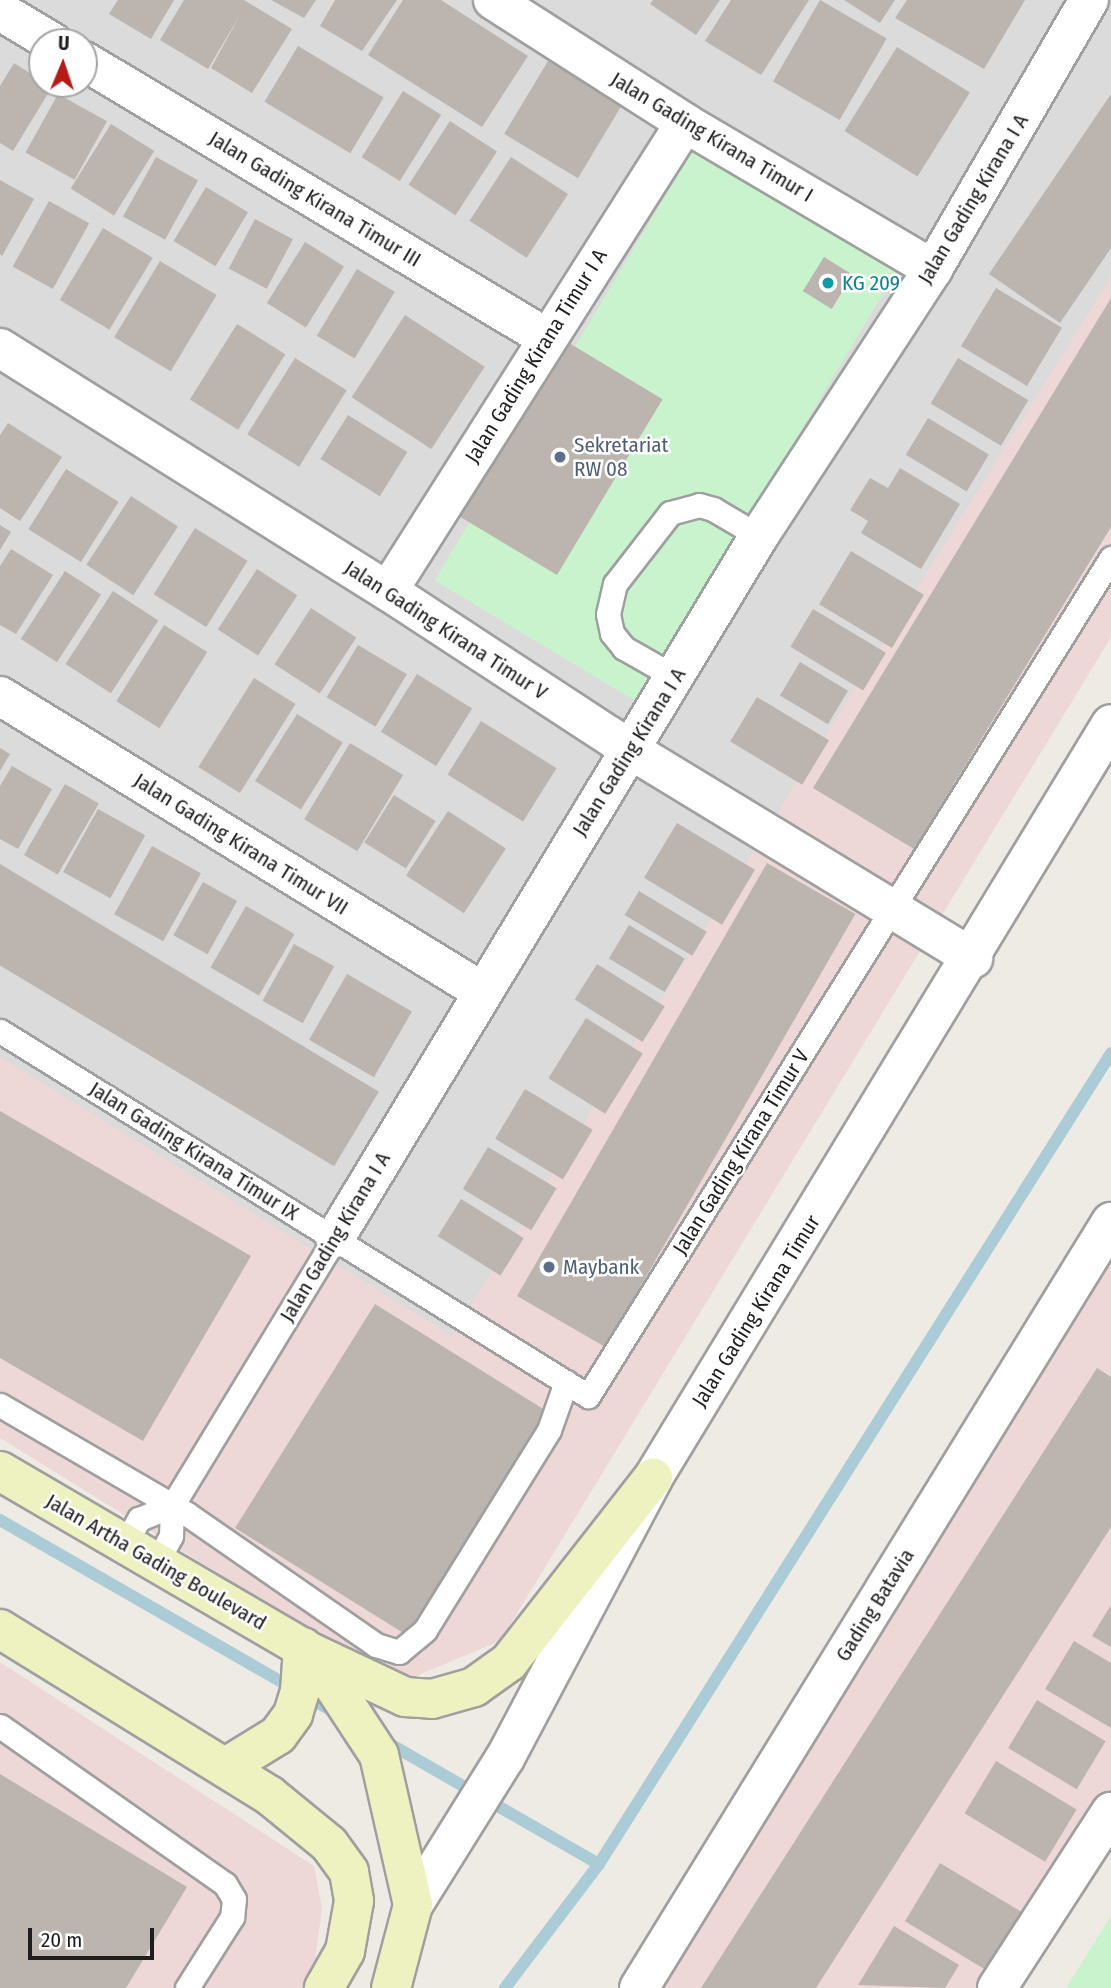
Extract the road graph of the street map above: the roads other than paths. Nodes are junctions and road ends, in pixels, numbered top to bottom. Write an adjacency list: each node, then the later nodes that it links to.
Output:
1 (493, 0): 6 (street, Jalan Gading Kirana Timur I)
2 (1090, 0): 7 (street, Jalan Gading Kirana I A)
3 (0, 11): 4 (street)
4 (29, 28)
5 (98, 69): 8 (street, Jalan Gading Kirana Timur III)
6 (685, 123): 7 (street, Jalan Gading Kirana Timur I); 8 (street, Jalan Gading Kirana Timur I A)
7 (933, 268): 10 (street, Jalan Gading Kirana I A)
8 (547, 338): 12 (street, Jalan Gading Kirana Timur I A)
9 (0, 348): 12 (street, Jalan Gading Kirana Timur V)
10 (759, 536): 13 (street, Jalan Gading Kirana I A); 13 (lane)
11 (1111, 558): 17 (lane, Jalan Gading Kirana Timur V)
12 (388, 591): 16 (street, Jalan Gading Kirana Timur V)
13 (675, 677): 16 (street, Jalan Gading Kirana I A)
14 (0, 696): 19 (street, Jalan Gading Kirana Timur VII)
15 (1111, 724): 18 (street, Jalan Gading Kirana Timur)
16 (629, 749): 17 (street, Jalan Gading Kirana Timur V); 19 (street, Jalan Gading Kirana I A)
17 (895, 907): 18 (street, Jalan Gading Kirana Timur V); 24 (lane, Jalan Gading Kirana Timur V)
18 (973, 958): 27 (street, Jalan Gading Kirana Timur)
19 (482, 992): 22 (street, Jalan Gading Kirana I A)
20 (0, 1031): 22 (lane, Jalan Gading Kirana Timur IX)
21 (1111, 1222): 39 (street, Gading Batavia)
22 (335, 1238): 23 (lane, Jalan Gading Kirana Timur IX); 28 (lane, Jalan Gading Kirana I A)
23 (566, 1382): 24 (lane, Jalan Gading Kirana Timur IX); 28 (lane)
24 (588, 1396)
25 (0, 1405): 28 (lane)
26 (0, 1471): 29 (main road, Jalan Artha Gading Boulevard)
27 (653, 1478): 31 (main road, Jalan Artha Gading Boulevard); 35 (street, Jalan Gading Kirana Timur)
28 (172, 1506): 29 (lane); 29 (lane)
29 (141, 1553): 31 (main road, Jalan Artha Gading Boulevard)
30 (0, 1629): 33 (main road)
31 (305, 1657): 33 (main road); 35 (main road)
32 (0, 1726): 36 (lane)
33 (236, 1761): 37 (main road)
34 (1109, 1822): 40 (street)
35 (413, 1905): 38 (main road)
36 (187, 1988)
37 (324, 1988)
38 (391, 1988)
39 (639, 1988)
40 (997, 1988)

